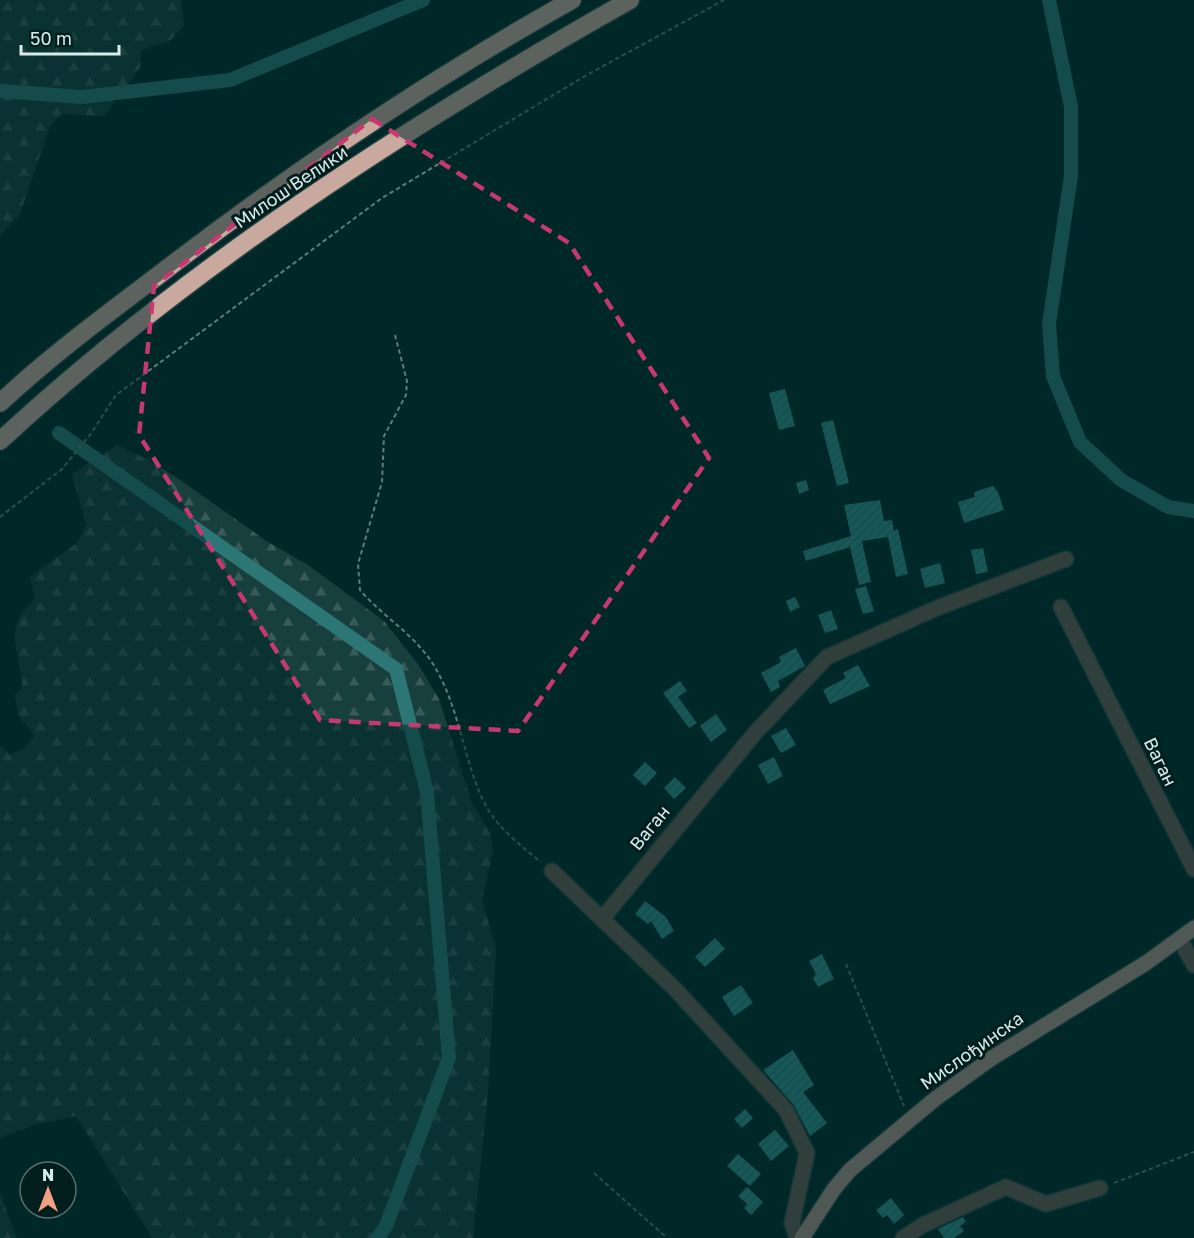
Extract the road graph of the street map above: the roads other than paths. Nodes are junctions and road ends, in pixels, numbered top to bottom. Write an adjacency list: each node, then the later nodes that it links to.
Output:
1 (573, 0): 3 (highway, Милош Велики)
2 (630, 0): 4 (highway, Милош Велики)
3 (0, 403)
4 (0, 441)
5 (1066, 560): 9 (street, Ваган)
6 (1061, 607): 7 (street, Ваган)
7 (1194, 869)
8 (552, 871): 9 (street)
9 (602, 919): 14 (street)
10 (1194, 928): 11 (main road, Мислођинска)
11 (1180, 940): 12 (street); 15 (main road, Мислођинска)
12 (1194, 965)
13 (1100, 1188): 16 (street)
14 (797, 1238)
15 (802, 1238)
16 (903, 1238)

